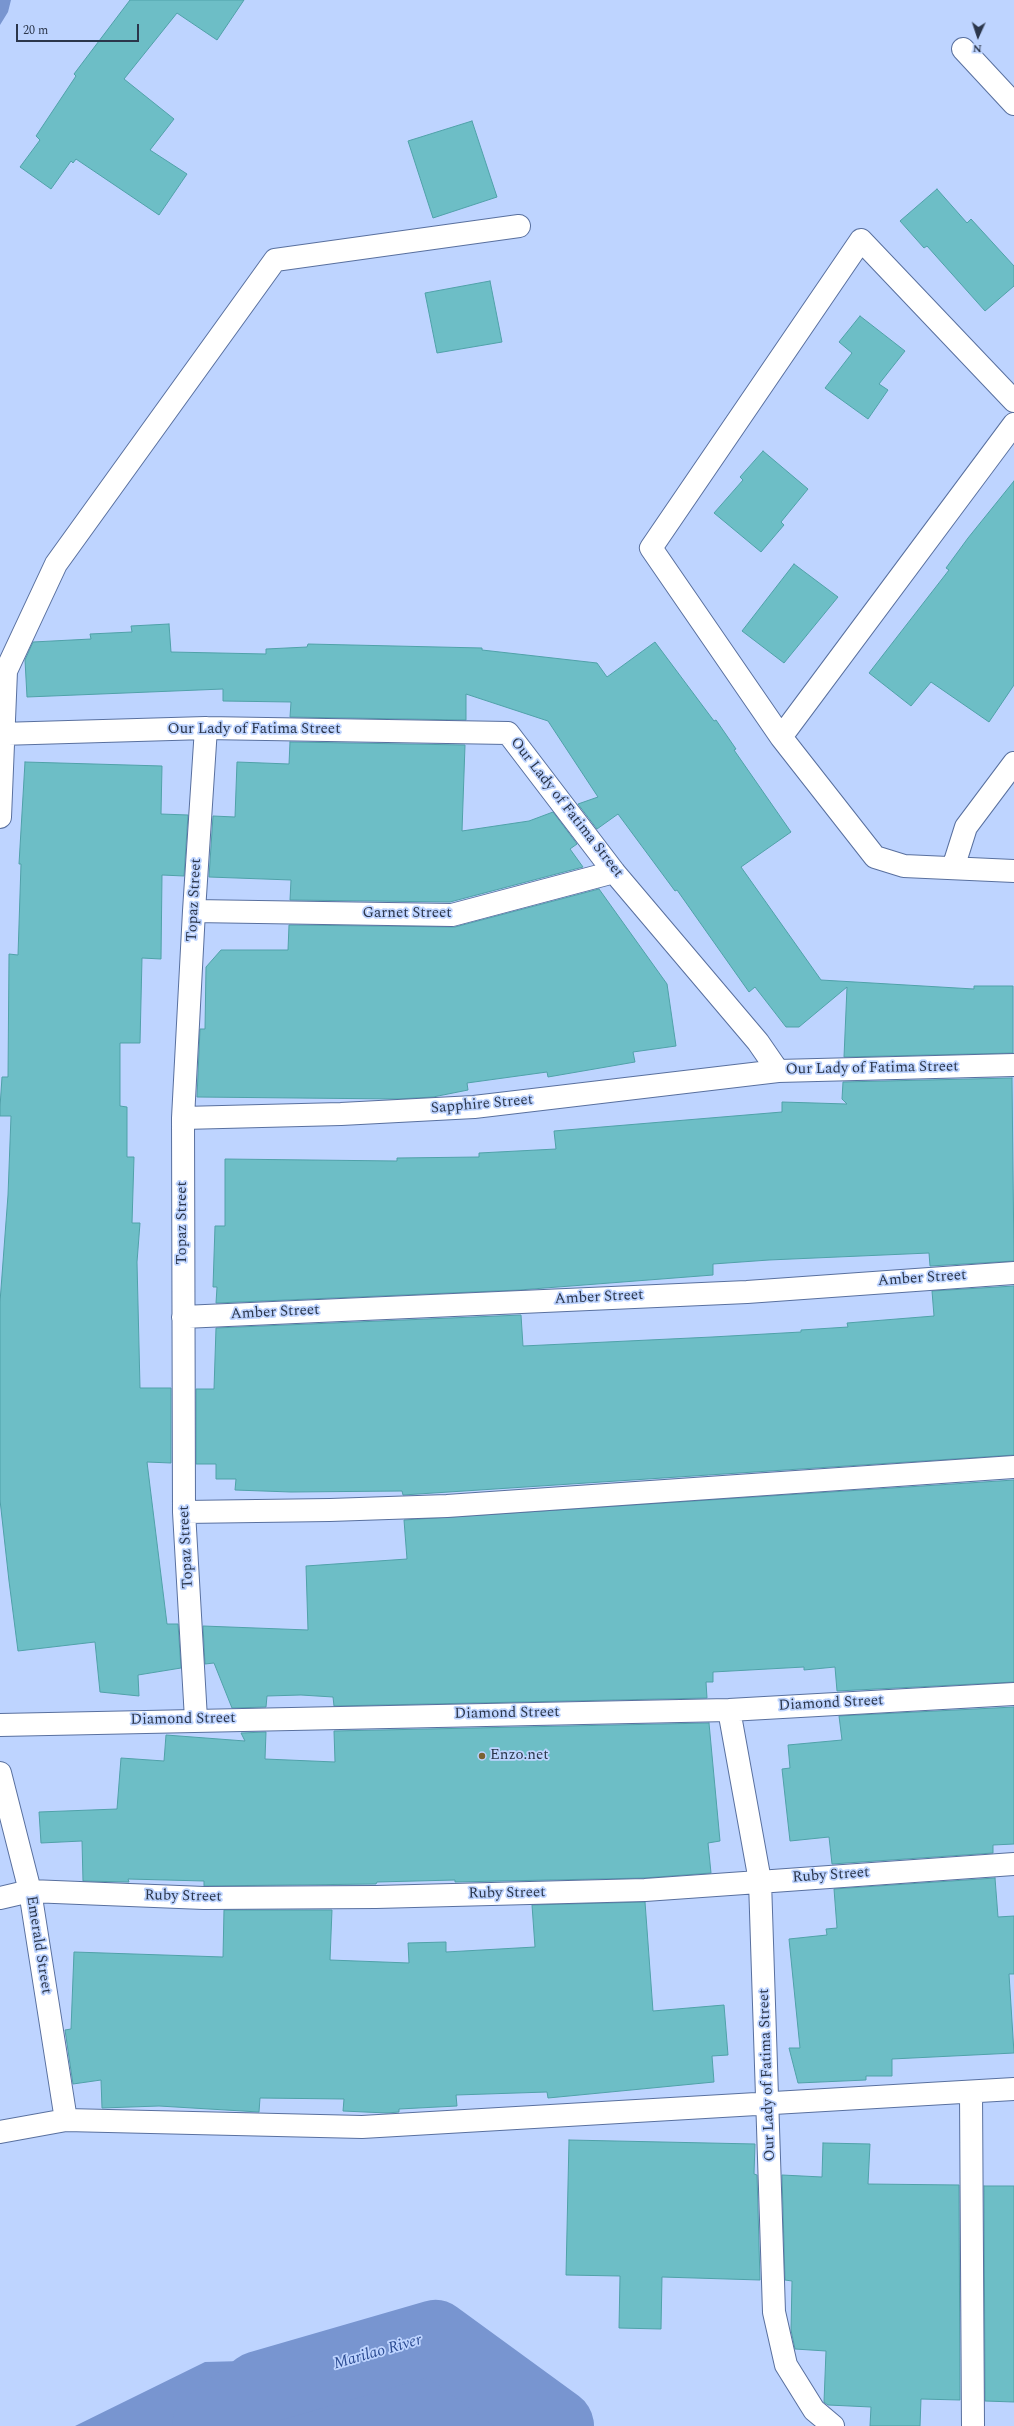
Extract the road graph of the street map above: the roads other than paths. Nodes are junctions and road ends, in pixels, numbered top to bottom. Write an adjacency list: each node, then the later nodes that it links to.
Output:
1 (963, 49): 2 (street)
2 (1014, 104)
3 (520, 226): 7 (street)
4 (1014, 401): 8 (street)
5 (1014, 424): 8 (street)
6 (206, 728): 7 (street, Our Lady of Fatima Street); 13 (street, Our Lady of Fatima Street); 14 (street, Topaz Street)
7 (2, 734): 10 (street)
8 (781, 737): 11 (street)
9 (1014, 763): 11 (street)
10 (0, 817)
11 (953, 868): 12 (street)
12 (1014, 870)
13 (614, 872): 14 (street, Garnet Street); 16 (street, Our Lady of Fatima Street)
14 (194, 911): 17 (street, Topaz Street)
15 (1014, 1065): 16 (street, Our Lady of Fatima Street)
16 (778, 1071): 17 (street, Sapphire Street)
17 (184, 1118): 19 (street, Topaz Street)
18 (1014, 1273): 19 (street, Amber Street)
19 (183, 1317): 21 (street, Topaz Street)
20 (1014, 1467): 21 (street)
21 (184, 1512): 24 (street, Topaz Street)
22 (1014, 1694): 23 (street, Diamond Street)
23 (729, 1710): 24 (street, Diamond Street); 28 (street, Our Lady of Fatima Street)
24 (196, 1719): 25 (street, Diamond Street)
25 (0, 1725)
26 (0, 1773): 29 (street, Emerald Street)
27 (1014, 1864): 28 (street, Ruby Street)
28 (760, 1881): 29 (street, Ruby Street); 33 (street, Our Lady of Fatima Street)
29 (30, 1891): 30 (street, Ruby Street); 34 (street, Emerald Street)
30 (0, 1898)
31 (1014, 2089): 32 (street)
32 (971, 2092): 33 (street); 37 (street)
33 (769, 2104): 34 (street); 36 (street, Our Lady of Fatima Street)
34 (66, 2120): 35 (street)
35 (0, 2132)
36 (833, 2426)
37 (973, 2426)

